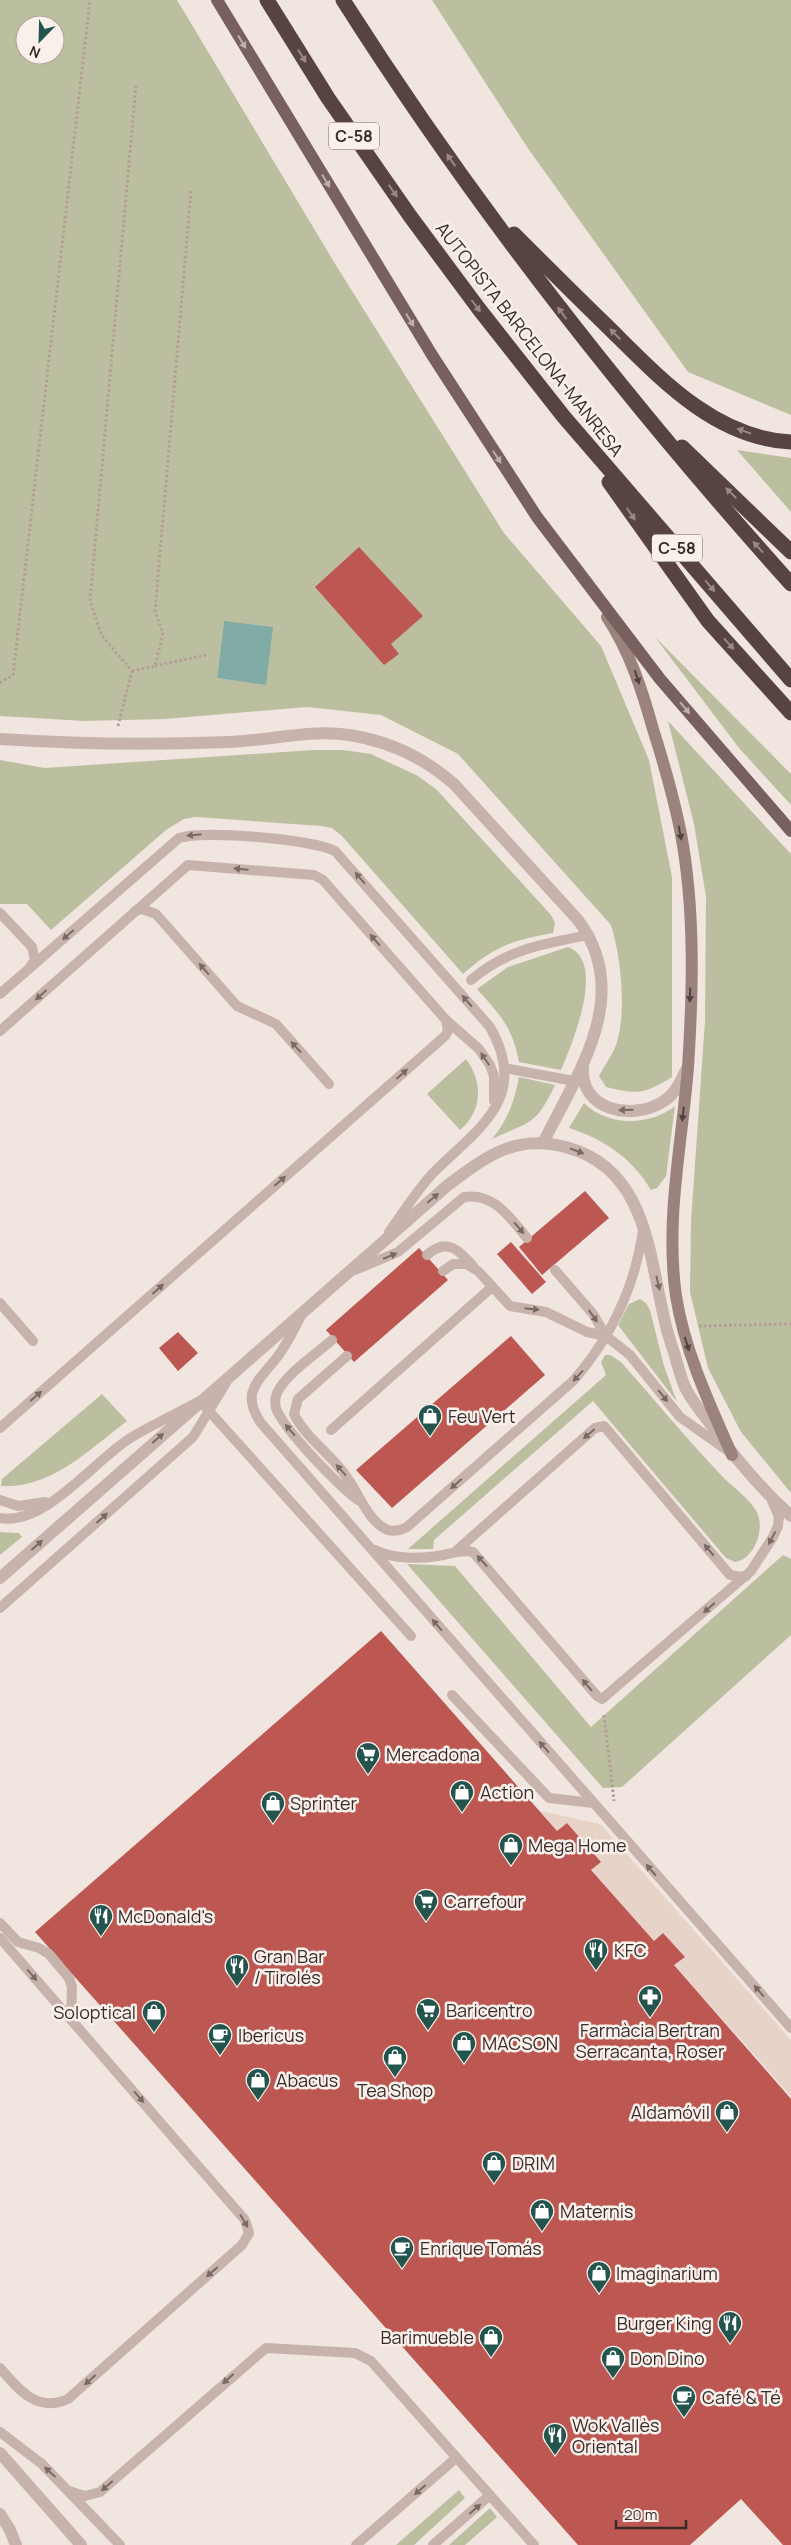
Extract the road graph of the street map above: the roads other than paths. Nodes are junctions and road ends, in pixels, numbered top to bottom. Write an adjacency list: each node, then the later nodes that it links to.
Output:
1 (217, 0): 9 (main road, one-way to 9)
2 (267, 0): 6 (highway, AUTOPISTA BARCELONA-MANRESA / C-58, one-way to 6)
3 (343, 0): 4 (highway, one-way to 3)
4 (479, 200): 5 (highway, one-way to 4); 7 (highway, one-way to 4)
5 (625, 392): 8 (highway, one-way to 5); 10 (highway, one-way to 5)
6 (564, 417): 11 (highway, AUTOPISTA BARCELONA-MANRESA / C-58, one-way to 11); 12 (highway, one-way to 12)
7 (791, 442)
8 (791, 552)
9 (578, 574): 14 (main road, one-way to 14); 24 (street, one-way to 24)
10 (791, 584)
11 (791, 680)
12 (791, 713)
13 (0, 739): 17 (street)
14 (791, 832)
15 (134, 911): 21 (lane, one-way to 15); 22 (lane, one-way to 22); 27 (lane, one-way to 15)
16 (0, 913): 18 (lane)
17 (589, 935): 19 (lane); 23 (street)
18 (30, 968): 20 (lane); 25 (lane, one-way to 18)
19 (471, 980)
20 (0, 994)
21 (446, 1020): 28 (lane, one-way to 21); 46 (lane, one-way to 21)
22 (0, 1032)
23 (583, 1062): 24 (street, one-way to 23); 26 (street)
24 (688, 1065): 48 (street, one-way to 48)
25 (504, 1068): 26 (lane); 28 (lane)
26 (574, 1081): 29 (street)
27 (329, 1084)
28 (475, 1135): 32 (lane)
29 (543, 1143): 30 (street, one-way to 30); 32 (street, one-way to 29)
30 (644, 1227): 41 (lane); 48 (street, one-way to 48)
31 (527, 1238): 37 (lane, one-way to 31)
32 (382, 1241): 37 (street)
33 (427, 1255): 36 (lane)
34 (555, 1270): 41 (lane, one-way to 41)
35 (443, 1271): 36 (lane)
36 (478, 1271): 38 (lane)
37 (344, 1274): 40 (street)
38 (492, 1287): 41 (lane, one-way to 41); 47 (lane)
39 (0, 1304): 43 (lane)
40 (307, 1306): 45 (street); 55 (lane)
41 (606, 1336): 48 (lane, one-way to 48); 52 (lane, one-way to 52)
42 (332, 1340): 52 (lane, one-way to 42)
43 (33, 1341)
44 (347, 1356): 52 (lane, one-way to 44)
45 (204, 1406): 50 (lane); 58 (street, one-way to 45); 59 (lane, one-way to 45); 60 (lane)
46 (0, 1428)
47 (331, 1430)
48 (732, 1455): 49 (street)
49 (768, 1495): 53 (street); 57 (lane, one-way to 57)
50 (55, 1499): 51 (lane); 54 (lane)
51 (0, 1500)
52 (360, 1502)
53 (791, 1516)
54 (0, 1518)
55 (368, 1545): 56 (lane); 62 (lane, one-way to 55)
56 (454, 1552): 57 (lane, one-way to 56); 57 (lane, one-way to 56)
57 (746, 1576)
58 (0, 1578)
59 (0, 1608)
60 (411, 1636)
61 (452, 1695): 62 (lane)
62 (593, 1803): 66 (lane, one-way to 62)
63 (0, 1923): 65 (lane)
64 (0, 1938): 65 (lane, one-way to 65)
65 (70, 2019): 67 (lane, one-way to 67)
66 (791, 2028)
67 (0, 2368)
68 (0, 2432): 71 (lane, one-way to 68)
69 (0, 2453): 75 (street)
70 (456, 2458): 71 (lane, one-way to 71); 72 (lane); 77 (lane, one-way to 77)
71 (69, 2490): 76 (lane)
72 (490, 2495): 78 (lane, one-way to 72); 79 (lane)
73 (0, 2514): 74 (street)
74 (16, 2545)
75 (81, 2545)
76 (120, 2545)
77 (356, 2545)
78 (433, 2545)
79 (534, 2545)

